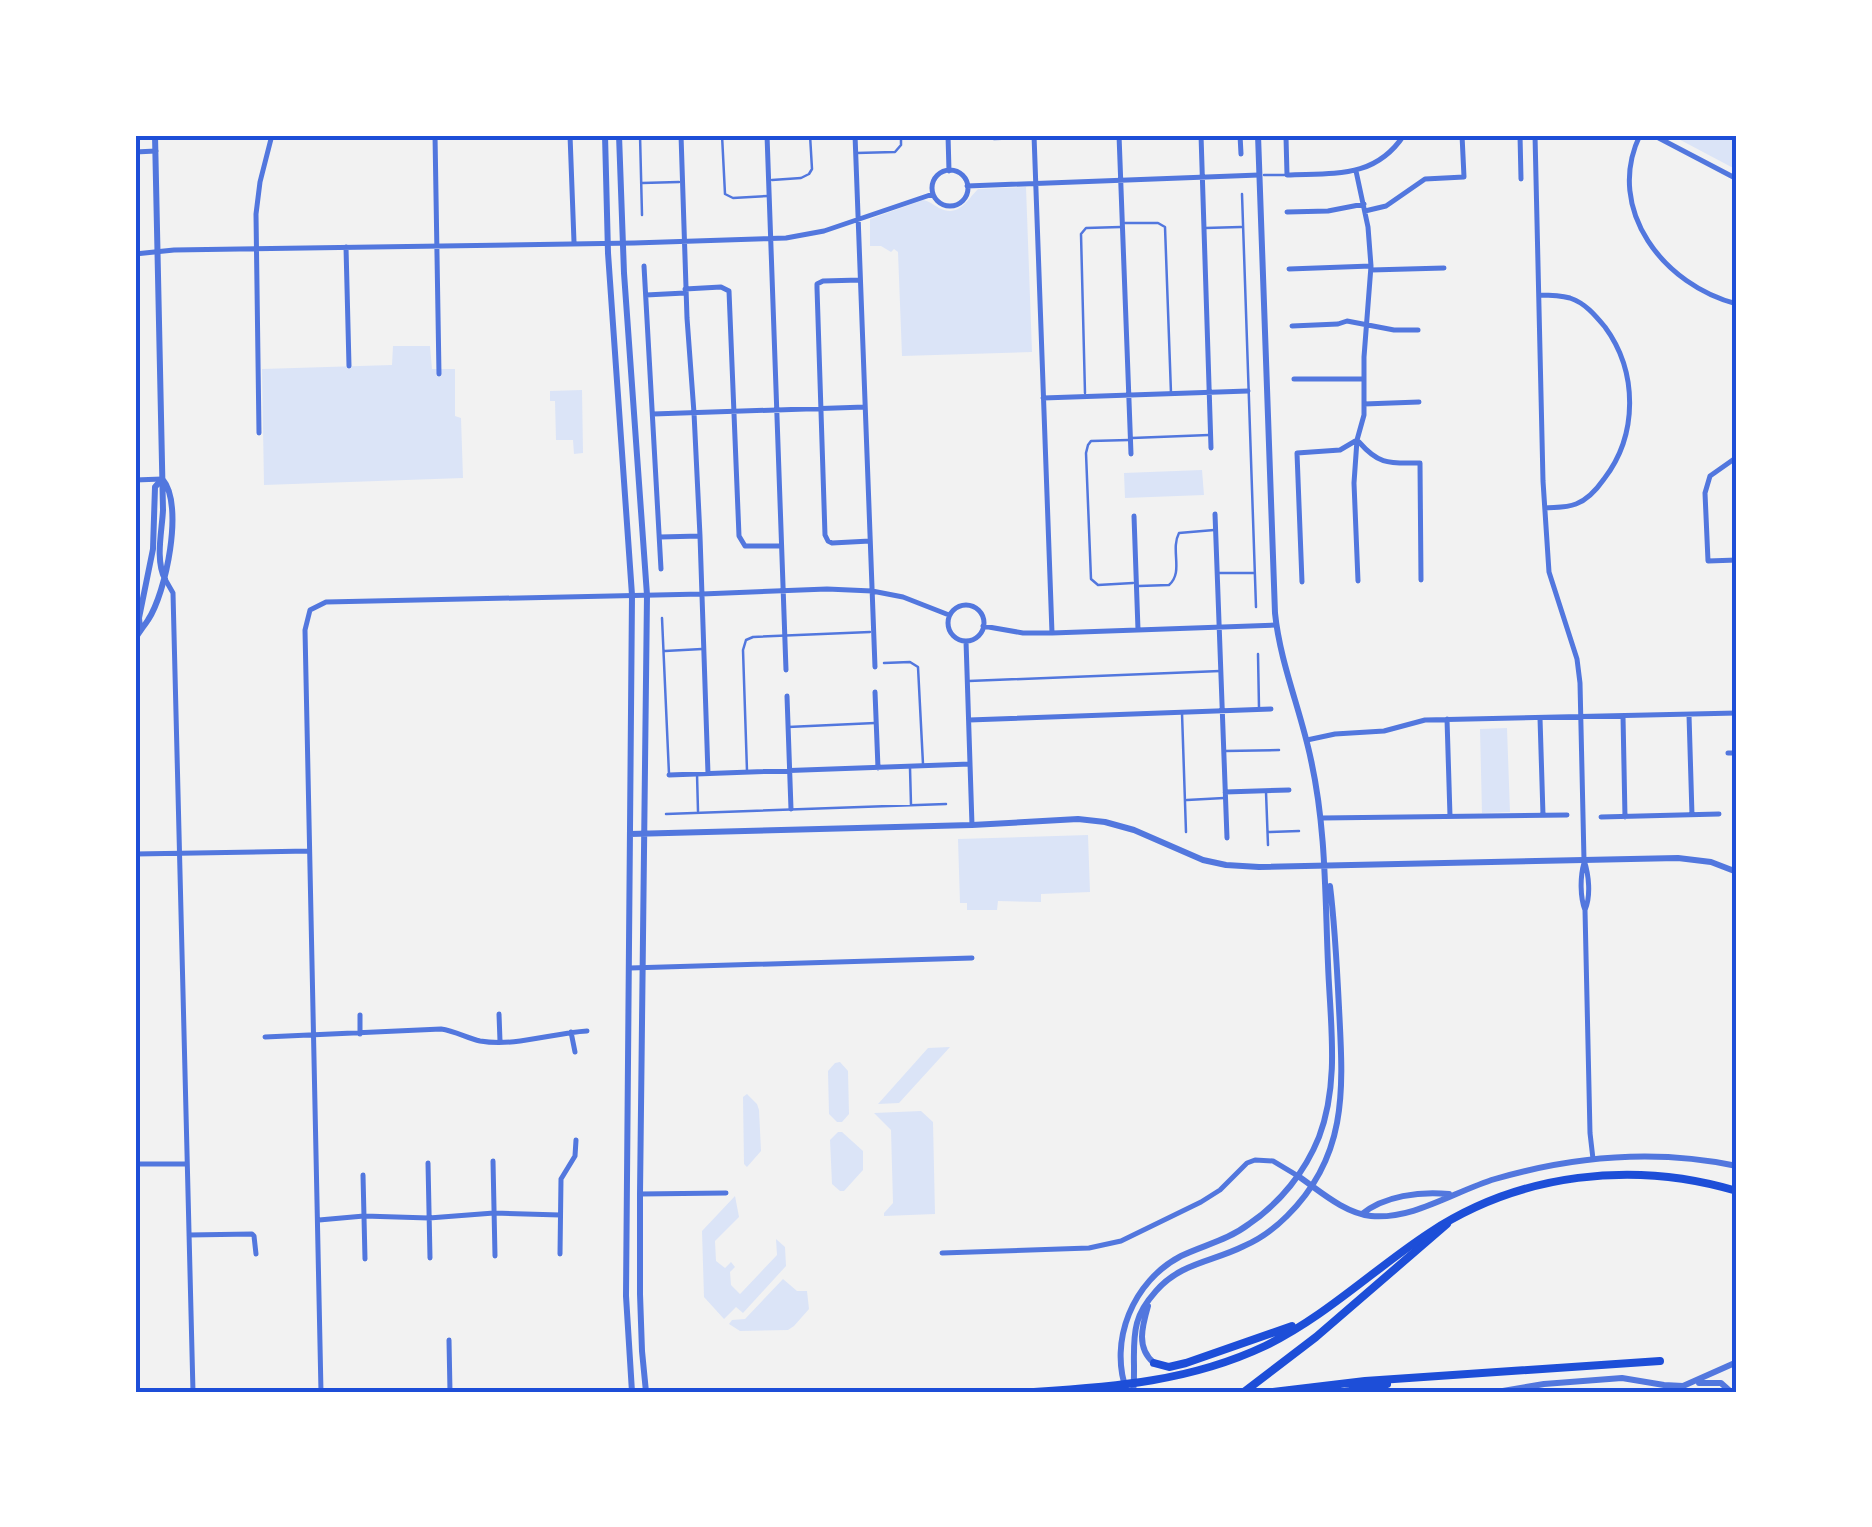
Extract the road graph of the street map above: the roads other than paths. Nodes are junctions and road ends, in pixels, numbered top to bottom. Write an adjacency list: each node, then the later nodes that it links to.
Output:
1 (156, 135): 30 (street)
2 (272, 135): 63 (street)
3 (434, 135): 61 (street)
4 (570, 135): 58 (street)
5 (605, 135): 59 (street)
6 (619, 135): 60 (street)
7 (640, 135): 44 (lane)
8 (681, 135): 42 (street)
9 (722, 135): 48 (lane)
10 (767, 135): 40 (street)
11 (810, 135): 40 (lane)
12 (855, 135): 31 (street)
13 (900, 135): 31 (lane)
14 (948, 135): 33 (street)
15 (989, 135): 28 (lane)
16 (1075, 135): 28 (street)
17 (1120, 135): 41 (street)
18 (1202, 135): 37 (street)
19 (1240, 135): 32 (street)
20 (1258, 135): 36 (street)
21 (1310, 135): 35 (street)
22 (1404, 135): 34 (street)
23 (1462, 135): 49 (street)
24 (1520, 135): 38 (street)
25 (1535, 135): 73 (street)
26 (1640, 135): 74 (street)
27 (1653, 135): 39 (street)
28 (1034, 136): 43 (street)
29 (135, 152): 30 (street)
30 (156, 152): 64 (street)
31 (856, 153): 52 (street)
32 (1241, 154)
33 (949, 171): 45 (street); 46 (street)
34 (1356, 171): 35 (street); 49 (street)
35 (1288, 174): 36 (lane)
36 (1259, 175): 37 (street); 130 (street)
37 (1203, 177): 41 (street); 55 (street)
38 (1521, 179)
39 (1737, 179)
40 (768, 180): 48 (street)
41 (1120, 180): 43 (street); 53 (street)
42 (682, 182): 44 (lane); 57 (street)
43 (1036, 182): 45 (street); 87 (street)
44 (641, 184): 51 (lane)
45 (967, 186): 46 (street)
46 (933, 194): 52 (street)
47 (1242, 194): 54 (lane)
48 (769, 196): 56 (street)
49 (1364, 207): 50 (street); 67 (street)
50 (1288, 212)
51 (642, 216)
52 (858, 219): 56 (street); 70 (street)
53 (1122, 225): 84 (lane); 85 (street); 86 (lane)
54 (1243, 227): 55 (lane); 82 (lane)
55 (1204, 228): 83 (street)
56 (771, 238): 57 (street); 92 (street)
57 (683, 241): 60 (street); 71 (street)
58 (574, 242): 59 (street); 61 (street)
59 (608, 242): 60 (street); 125 (street)
60 (622, 242): 126 (street)
61 (437, 244): 62 (street); 79 (street)
62 (346, 247): 63 (street); 78 (street)
63 (255, 248): 64 (street); 96 (street)
64 (157, 252): 65 (street); 103 (street)
65 (135, 254)
66 (644, 266): 72 (street)
67 (1371, 268): 68 (street); 69 (street); 75 (street)
68 (1444, 268)
69 (1289, 269)
70 (860, 280): 90 (street); 91 (street)
71 (685, 291): 72 (street); 93 (street); 95 (street)
72 (646, 295): 94 (street)
73 (1539, 295): 105 (street); 105 (street)
74 (1737, 304)
75 (1366, 324): 76 (street); 77 (street); 81 (street)
76 (1292, 326)
77 (1418, 330)
78 (349, 366)
79 (439, 374)
80 (1294, 379): 81 (street)
81 (1364, 379): 89 (street)
82 (1248, 392): 83 (street); 115 (lane)
83 (1210, 393): 84 (street); 97 (street)
84 (1172, 394): 85 (street)
85 (1129, 396): 86 (street); 98 (street)
86 (1086, 397): 87 (street)
87 (1043, 398): 136 (street)
88 (1419, 402): 89 (street)
89 (1364, 404): 99 (street)
90 (865, 407): 91 (street); 111 (street)
91 (821, 408): 92 (street); 111 (street)
92 (777, 410): 93 (street); 112 (street)
93 (734, 412): 95 (street); 112 (street)
94 (653, 414): 95 (street); 110 (street)
95 (694, 414): 109 (street)
96 (260, 433)
97 (1211, 435): 98 (lane); 100 (street)
98 (1130, 439): 101 (street); 121 (lane)
99 (1357, 440): 118 (street); 119 (street); 120 (street)
100 (1212, 448)
101 (1130, 454)
102 (1737, 457): 113 (street)
103 (162, 479): 104 (street); 117 (street); 133 (street)
104 (135, 480)
105 (1545, 508): 158 (street)
106 (1215, 514): 108 (street)
107 (1134, 516): 121 (street)
108 (1215, 530): 116 (street); 121 (lane)
109 (700, 536): 110 (street); 124 (street)
110 (660, 537): 114 (street)
111 (870, 541): 122 (street)
112 (782, 546): 123 (street)
113 (1737, 560)
114 (661, 569)
115 (1255, 572): 116 (lane); 127 (lane)
116 (1216, 573): 132 (street)
117 (165, 580): 133 (street); 205 (street)
118 (1421, 580)
119 (1358, 581)
120 (1302, 582)
121 (1136, 585): 134 (street)
122 (872, 591): 123 (street); 128 (street); 135 (street)
123 (783, 592): 124 (street); 137 (street)
124 (702, 594): 126 (street); 140 (street)
125 (632, 595): 126 (street); 199 (street); 203 (street)
126 (647, 595): 200 (street)
127 (1256, 607)
128 (949, 615): 131 (street); 139 (street)
129 (662, 618): 141 (lane)
130 (1276, 625): 132 (street); 164 (street)
131 (984, 626): 136 (street); 139 (street)
132 (1218, 627): 134 (street); 147 (street)
133 (140, 628): 138 (street)
134 (1138, 630): 136 (street)
135 (873, 632): 137 (lane); 143 (street)
136 (1052, 633)
137 (785, 636): 146 (street); 174 (lane)
138 (135, 640)
139 (966, 641): 148 (street)
140 (704, 648): 141 (lane); 176 (street)
141 (664, 651): 177 (lane)
142 (1258, 654): 152 (lane)
143 (875, 659): 144 (street); 145 (street)
144 (884, 663): 170 (lane)
145 (875, 667)
146 (786, 670)
147 (1220, 671): 148 (lane); 153 (street)
148 (967, 681): 160 (street)
149 (876, 692): 162 (street)
150 (787, 696): 163 (street)
151 (1272, 708): 152 (street)
152 (1259, 709): 153 (street)
153 (1222, 710): 154 (street); 166 (street)
154 (1182, 712): 160 (street); 181 (lane)
155 (1737, 713): 156 (street)
156 (1689, 714): 157 (street); 188 (street)
157 (1623, 716): 158 (street); 192 (street)
158 (1581, 717): 159 (street); 206 (street)
159 (1540, 718): 161 (street); 189 (street)
160 (969, 720): 169 (street)
161 (1447, 720): 164 (street); 194 (street)
162 (877, 723): 163 (lane); 172 (street)
163 (788, 727): 173 (street)
164 (1306, 740): 193 (street)
165 (1279, 750): 166 (lane)
166 (1223, 751): 180 (street)
167 (1728, 753): 168 (street)
168 (1737, 753)
169 (970, 764): 170 (street); 195 (street)
170 (923, 766): 171 (street)
171 (910, 767): 172 (street); 183 (lane)
172 (878, 768): 173 (street)
173 (790, 771): 174 (street); 184 (street)
174 (747, 772): 176 (street)
175 (697, 774): 176 (street); 177 (street); 185 (lane)
176 (708, 774)
177 (669, 775)
178 (1266, 790): 179 (street); 180 (street); 198 (lane)
179 (1289, 790)
180 (1225, 795): 181 (lane); 201 (street)
181 (1185, 800): 197 (lane)
182 (946, 804): 183 (lane)
183 (911, 805): 184 (lane)
184 (791, 809): 185 (lane)
185 (698, 813): 186 (lane)
186 (666, 814)
187 (1720, 814): 188 (street)
188 (1692, 815): 192 (street)
189 (1543, 816): 190 (street); 194 (street)
190 (1568, 816)
191 (1601, 817): 192 (street)
192 (1625, 817)
193 (1322, 818): 194 (street); 207 (street)
194 (1450, 818)
195 (972, 825): 200 (street); 207 (street)
196 (1299, 831): 198 (lane)
197 (1186, 832)
198 (1267, 832): 202 (lane)
199 (630, 834): 200 (street); 210 (street)
200 (644, 834): 211 (street)
201 (1226, 838)
202 (1268, 845)
203 (309, 851): 205 (street); 217 (street)
204 (135, 854): 205 (street)
205 (179, 854): 226 (street)
206 (1584, 860): 207 (street); 208 (street); 222 (street)
207 (1325, 865): 229 (street); 230 (street)
208 (1737, 872)
209 (972, 958): 211 (street)
210 (628, 968): 211 (street); 261 (street)
211 (642, 968): 233 (street)
212 (500, 1014): 219 (street)
213 (360, 1016): 216 (street)
214 (571, 1032): 215 (street); 219 (street); 220 (street)
215 (587, 1032)
216 (360, 1034): 217 (street); 219 (street)
217 (313, 1036): 218 (street); 241 (street)
218 (265, 1037)
219 (500, 1041)
220 (574, 1052)
221 (576, 1140): 237 (street)
222 (1593, 1159): 227 (street); 234 (street)
223 (493, 1162): 235 (street)
224 (428, 1163): 239 (street)
225 (135, 1164): 226 (street)
226 (187, 1164): 242 (street)
227 (1737, 1166)
228 (363, 1176): 238 (street)
229 (1298, 1176): 230 (street); 243 (street); 257 (street)
230 (1312, 1186): 236 (street); 249 (street)
231 (1737, 1190): 240 (main road)
232 (726, 1192): 233 (street)
233 (640, 1194): 262 (street)
234 (1455, 1194): 236 (street); 236 (street)
235 (494, 1213): 237 (street); 239 (street); 246 (street)
236 (1362, 1214)
237 (560, 1215): 245 (street)
238 (364, 1216): 239 (street); 241 (street); 247 (street)
239 (429, 1218): 248 (street)
240 (1454, 1218): 250 (main road); 264 (main road)
241 (317, 1220): 259 (street)
242 (189, 1234): 244 (street); 258 (street)
243 (942, 1253)
244 (256, 1254)
245 (560, 1254)
246 (494, 1256)
247 (365, 1258)
248 (430, 1258)
249 (1155, 1292): 254 (street); 257 (street)
250 (1307, 1321): 254 (main road); 257 (main road)
251 (449, 1340): 260 (street)
252 (1660, 1362): 255 (main road)
253 (1737, 1362): 256 (street)
254 (1154, 1363)
255 (1412, 1379): 265 (main road); 266 (main road)
256 (1692, 1384): 267 (street); 268 (street)
257 (1130, 1388): 263 (main road)
258 (192, 1392)
259 (321, 1392)
260 (450, 1392)
261 (632, 1392)
262 (646, 1392)
263 (1034, 1392)
264 (1244, 1392)
265 (1273, 1392)
266 (1345, 1392)
267 (1497, 1392)
268 (1731, 1392)

